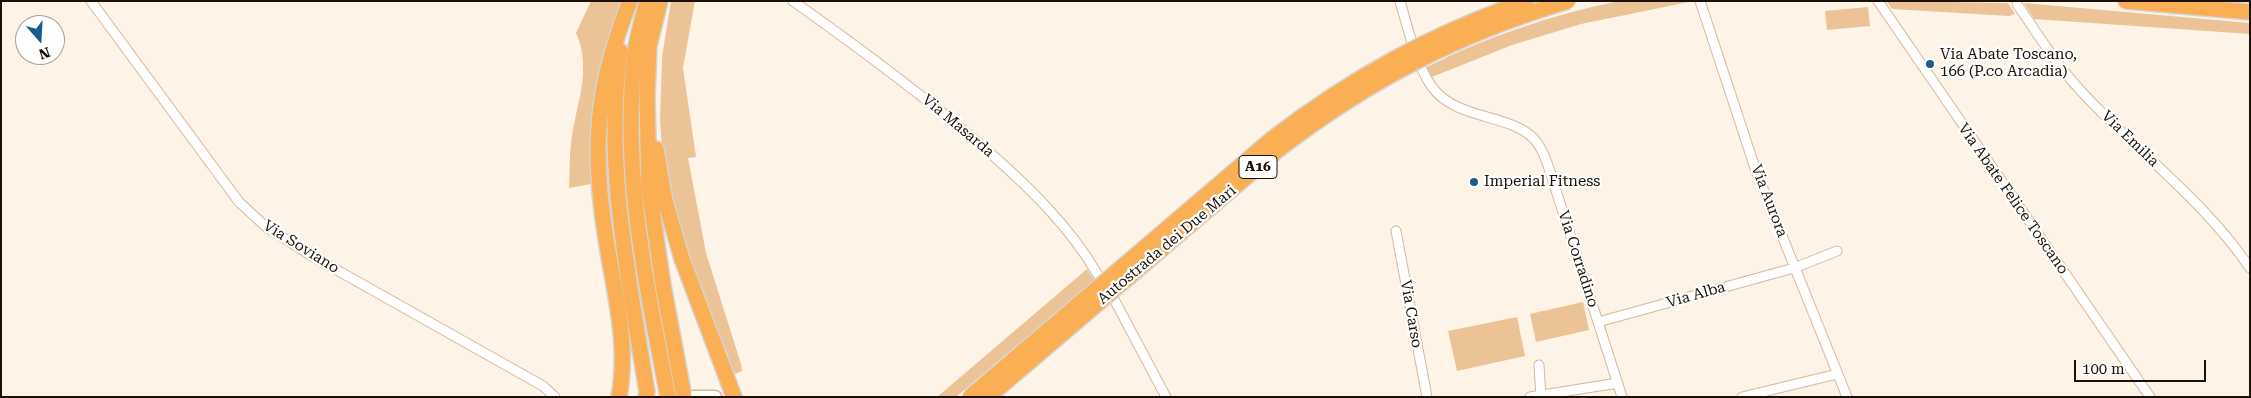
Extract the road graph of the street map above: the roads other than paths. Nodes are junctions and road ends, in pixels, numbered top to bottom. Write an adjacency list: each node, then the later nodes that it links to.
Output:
1 (91, 1): 26 (street, Via Soviano)
2 (631, 1): 27 (highway); 28 (highway)
3 (647, 1): 29 (highway)
4 (660, 1): 14 (highway)
5 (793, 1): 19 (street, Via Masarda)
6 (1400, 1): 21 (street, Via Corradino)
7 (1526, 1): 34 (highway, Autostrada dei Due Mari / A16, bridge)
8 (1568, 1): 35 (highway, Autostrada dei Due Mari / A16, bridge)
9 (1700, 1): 17 (street, Via Aurora)
10 (1878, 1): 42 (street, Via Abate Felice Toscano)
11 (2126, 1): 13 (highway)
12 (2017, 4): 18 (street, Via Emilia)
13 (2250, 12)
14 (647, 97): 30 (highway); 33 (highway)
15 (1396, 231): 37 (street, Via Carso)
16 (1837, 251): 17 (street, Via Alba)
17 (1794, 268): 21 (street, Via Alba); 23 (street, Via Aurora)
18 (2250, 268)
19 (1098, 275)
20 (1115, 301): 36 (street)
21 (1598, 322): 24 (street, Via Corradino)
22 (1539, 365): 25 (street)
23 (1837, 374): 40 (street); 41 (street, Via Aurora)
24 (1618, 383): 25 (street); 39 (street, Via Corradino)
25 (1541, 396): 38 (street)
26 (556, 397)
27 (619, 397)
28 (646, 397)
29 (668, 397)
30 (684, 397)
31 (693, 397): 32 (street)
32 (715, 397)
33 (734, 397)
34 (970, 397)
35 (988, 397)
36 (1166, 397)
37 (1427, 397)
38 (1530, 397)
39 (1622, 397)
40 (1742, 397)
41 (1847, 397)
42 (2150, 397)

